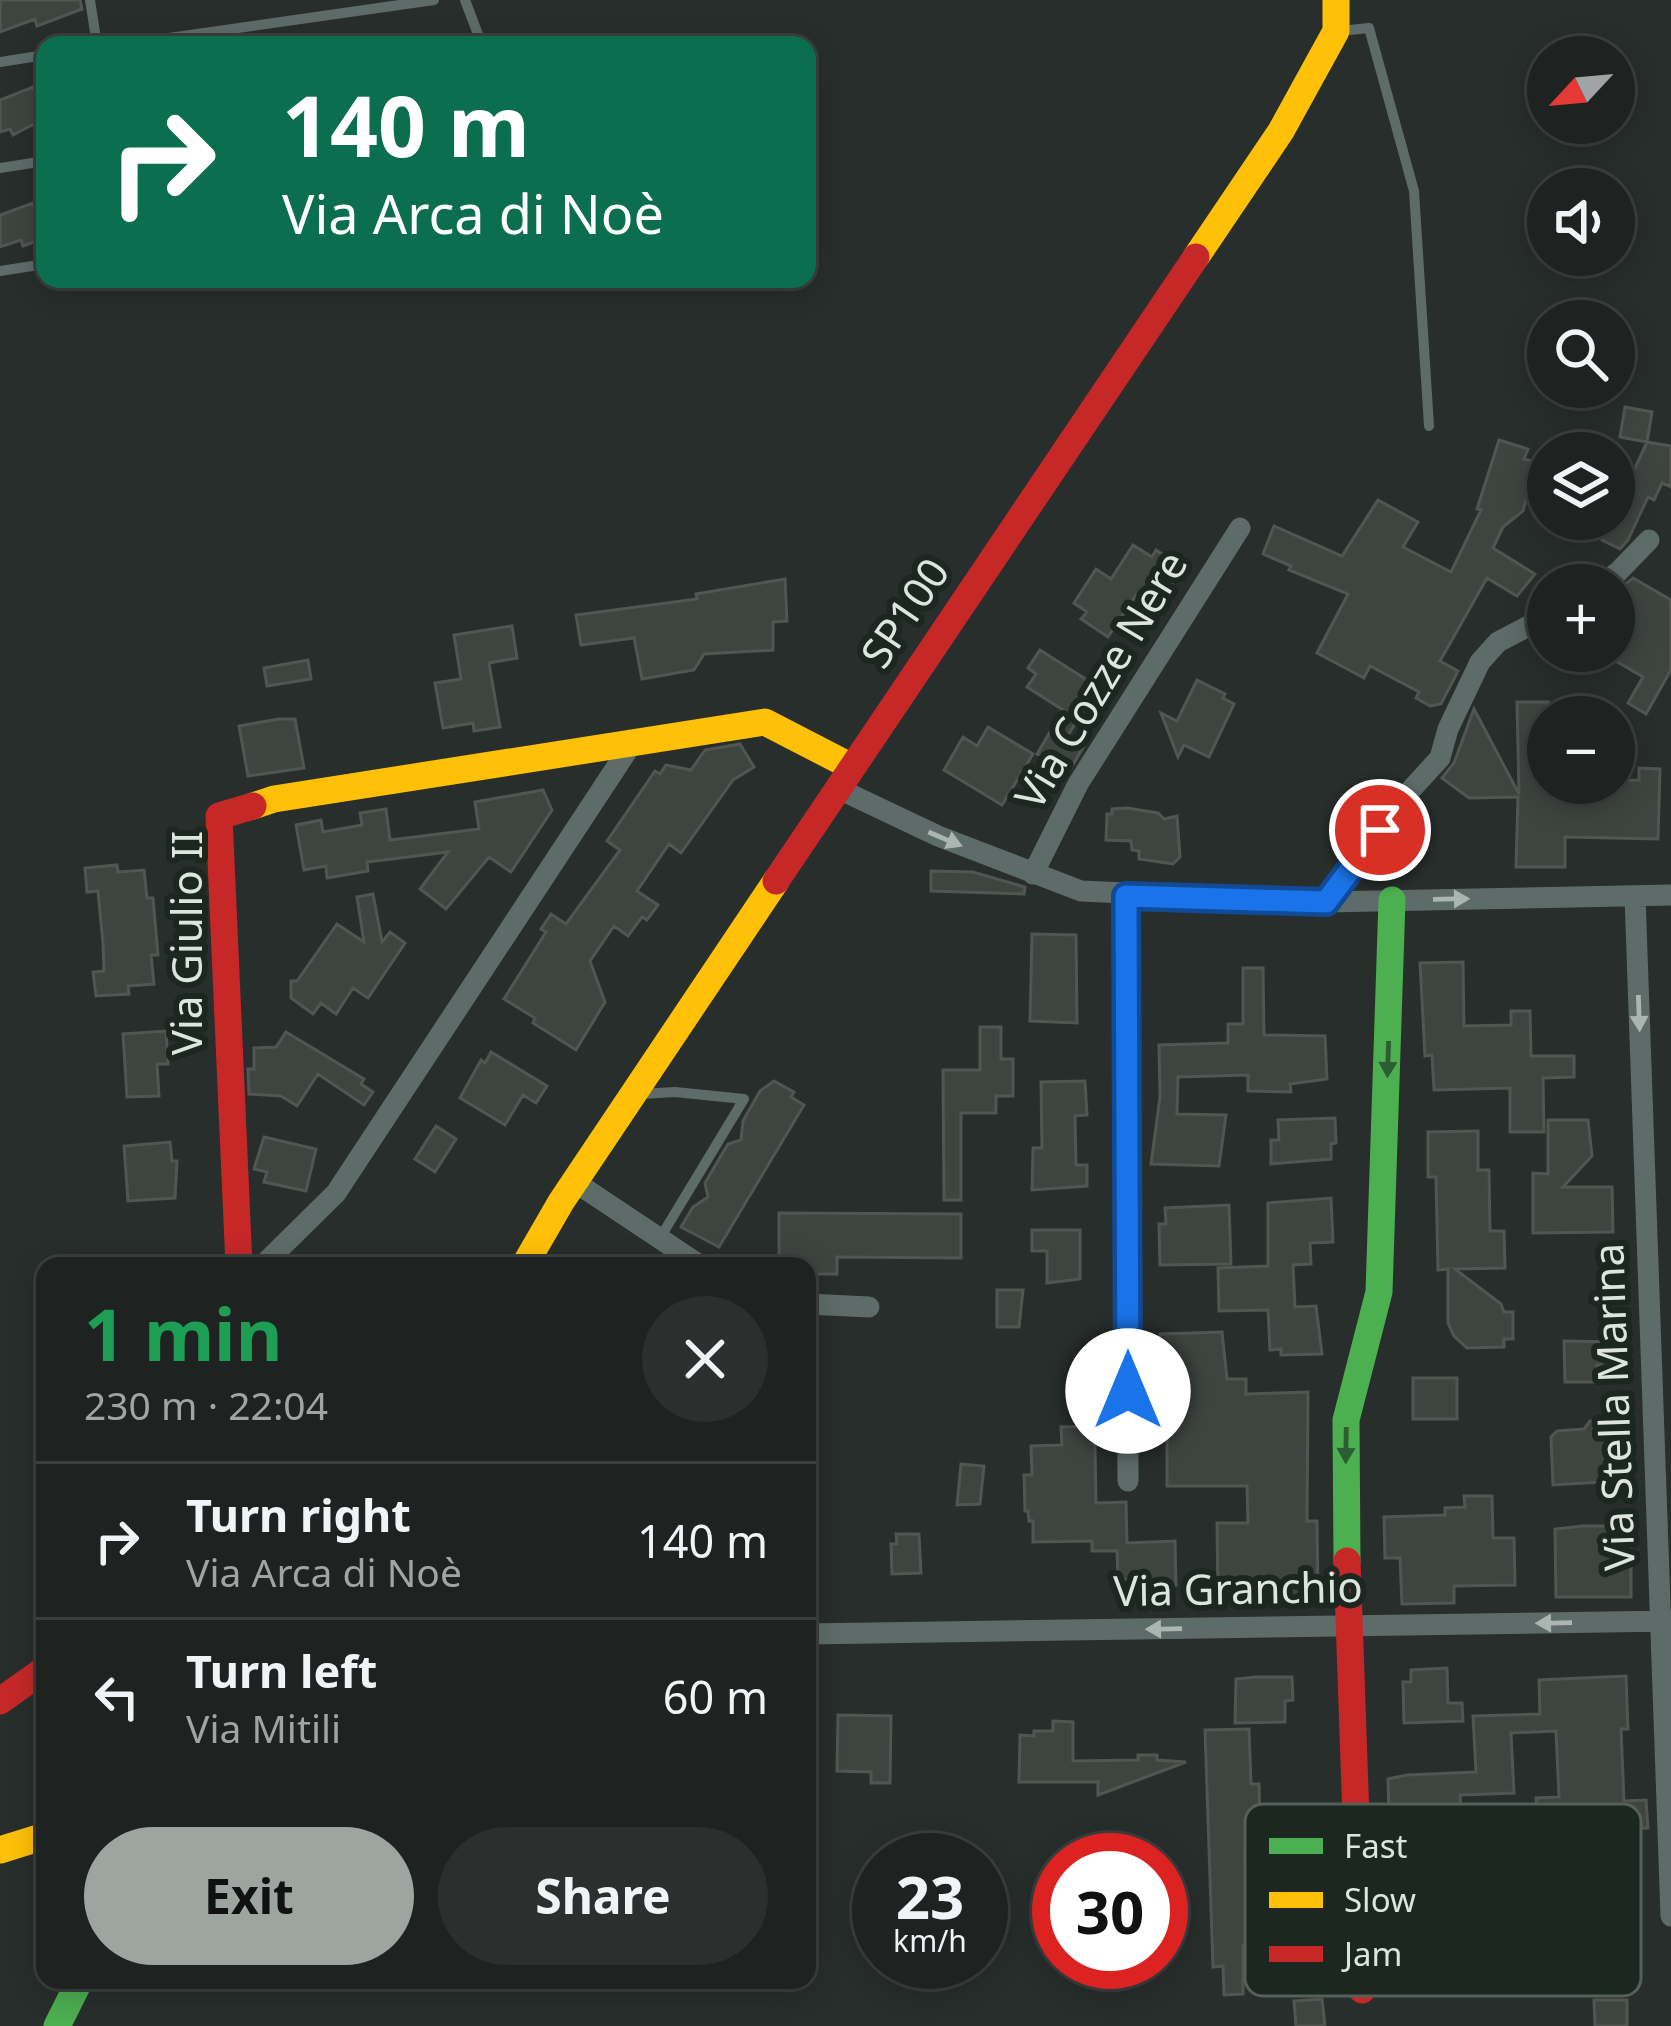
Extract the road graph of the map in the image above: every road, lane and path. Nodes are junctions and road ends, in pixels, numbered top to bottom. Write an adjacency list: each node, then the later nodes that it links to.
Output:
1 (90, 0): 6 (lane)
2 (434, 0): 7 (lane)
3 (465, 0): 8 (lane)
4 (1336, 0): 5 (street, SP100 / SP100)
5 (1336, 31): 15 (lane); 21 (street, SP100 / SP100)
6 (96, 36)
7 (183, 36)
8 (479, 36)
9 (36, 57): 10 (lane)
10 (0, 62)
11 (36, 162): 12 (lane)
12 (0, 168)
13 (36, 265): 14 (lane)
14 (0, 271)
15 (1429, 426)
16 (1240, 528): 22 (street, Via Cozze Nere)
17 (1649, 540): 18 (street)
18 (1623, 564)
19 (1527, 627): 27 (street)
20 (631, 745): 21 (street, Via Giulio II); 31 (street, Via Giulio II); 32 (street)
21 (846, 778): 22 (street, one-way to 22); 28 (street, SP100 / SP100)
22 (1033, 874): 24 (street)
23 (1671, 895): 25 (street)
24 (1126, 896): 27 (street); 37 (street)
25 (1635, 896): 26 (street, one-way to 25); 38 (street, Via Stella Marina, one-way to 38)
26 (1392, 900): 27 (street); 39 (street, one-way to 39)
27 (1326, 902)
28 (633, 1095): 29 (street, SP100 / SP100); 30 (lane)
29 (575, 1182): 30 (street); 33 (street, SP100 / SP100)
30 (659, 1238): 34 (street)
31 (239, 1257)
32 (271, 1257)
33 (529, 1257)
34 (687, 1257)
35 (816, 1304): 36 (street)
36 (869, 1307)
37 (1128, 1481)
38 (1666, 1621): 39 (street, Via Granchio, one-way to 39); 46 (street, Via Stella Marina)
39 (1351, 1626): 40 (street, Via Granchio, one-way to 40); 43 (street)
40 (816, 1634)
41 (36, 1675): 42 (street)
42 (0, 1701)
43 (1356, 1804)
44 (36, 1839): 45 (street)
45 (0, 1850)
46 (1671, 1916)
47 (76, 1989): 48 (street)
48 (57, 2026)

